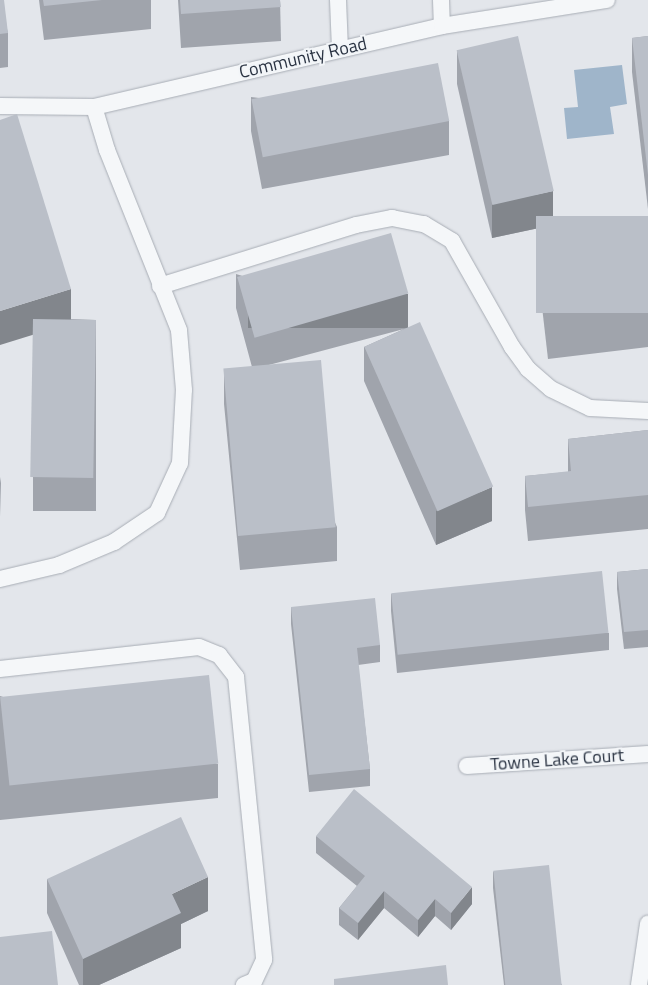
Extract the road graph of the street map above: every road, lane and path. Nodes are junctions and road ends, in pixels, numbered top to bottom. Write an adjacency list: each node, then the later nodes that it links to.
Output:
1 (338, 0): 5 (lane)
2 (441, 0): 4 (lane)
3 (607, 0): 4 (lane, Community Road)
4 (442, 26): 5 (lane, Community Road)
5 (340, 49): 7 (lane, Community Road)
6 (0, 106): 7 (lane, Community Road)
7 (94, 107): 8 (lane)
8 (160, 286): 9 (lane); 10 (lane)
9 (648, 411)
10 (0, 579)
11 (0, 670): 16 (lane)
12 (648, 754): 13 (lane, Towne Lake Court)
13 (467, 766)
14 (648, 924): 15 (lane)
15 (645, 963): 17 (lane)
16 (244, 985)
17 (639, 985)

